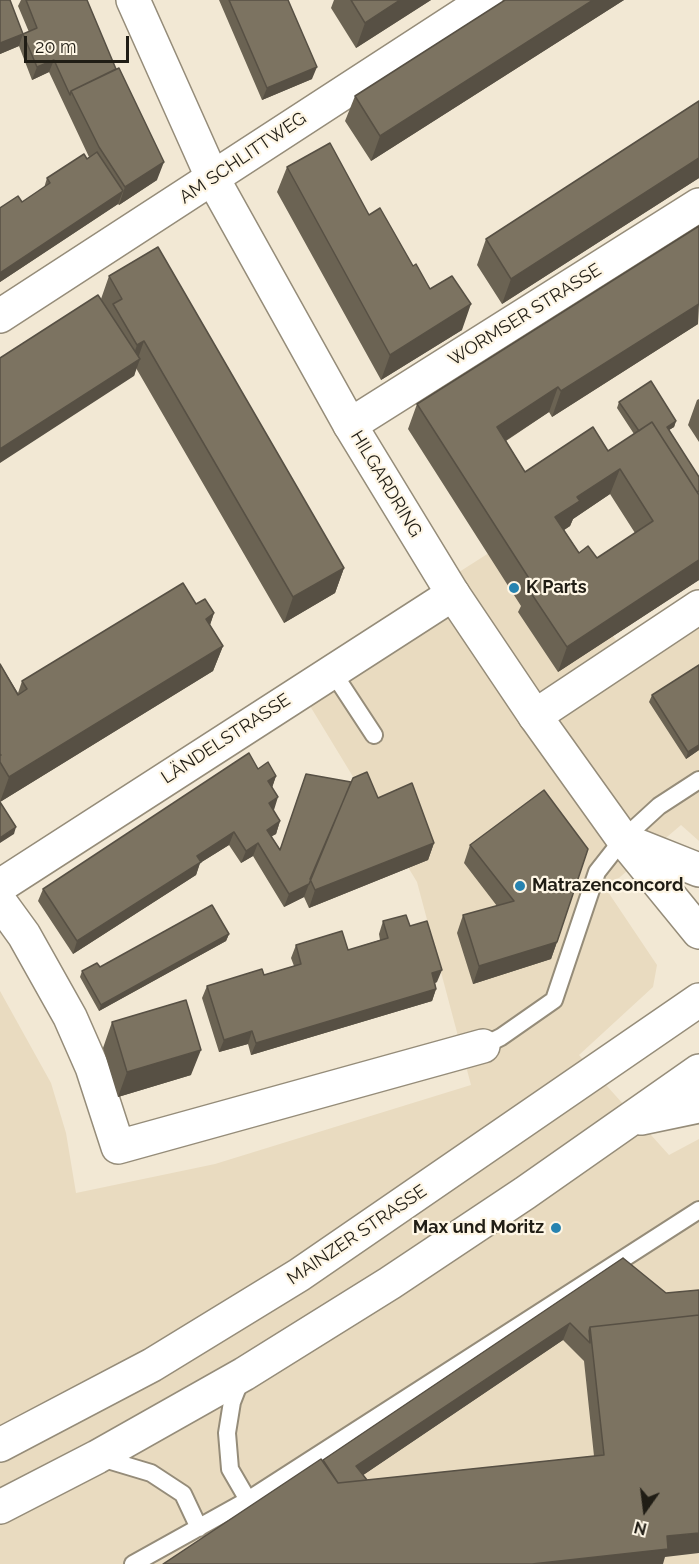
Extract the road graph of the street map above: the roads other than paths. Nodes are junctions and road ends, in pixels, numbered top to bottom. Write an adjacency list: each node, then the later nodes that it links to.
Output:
1 (133, 0): 3 (street, HILGARDRING)
2 (486, 0): 3 (street, AM SCHLITTWEG)
3 (213, 179): 5 (street, AM SCHLITTWEG); 6 (street, HILGARDRING)
4 (699, 205): 6 (street, WORMSER STRASSE)
5 (0, 316)
6 (350, 425): 7 (street, HILGARDRING)
7 (453, 594): 9 (street, LÄNDELSTRASSE); 10 (street, HILGARDRING)
8 (699, 607): 10 (street)
9 (332, 671): 11 (lane); 15 (street, LÄNDELSTRASSE)
10 (535, 716): 13 (street, HILGARDRING)
11 (374, 735)
12 (699, 780): 13 (lane)
13 (623, 839): 14 (street); 17 (street, HILGARDRING); 19 (lane)
14 (699, 870)
15 (0, 886)
16 (0, 902): 19 (street)
17 (699, 932)
18 (699, 1000): 25 (street, MAINZER STRASSE)
19 (483, 1046)
20 (699, 1071): 22 (street)
21 (699, 1106): 22 (street)
22 (628, 1120): 24 (street)
23 (699, 1210): 27 (lane)
24 (244, 1374): 26 (street); 27 (lane)
25 (0, 1445)
26 (97, 1457): 28 (street); 29 (lane)
27 (248, 1500): 29 (lane)
28 (0, 1507)
29 (200, 1528): 30 (lane)
30 (133, 1564)

